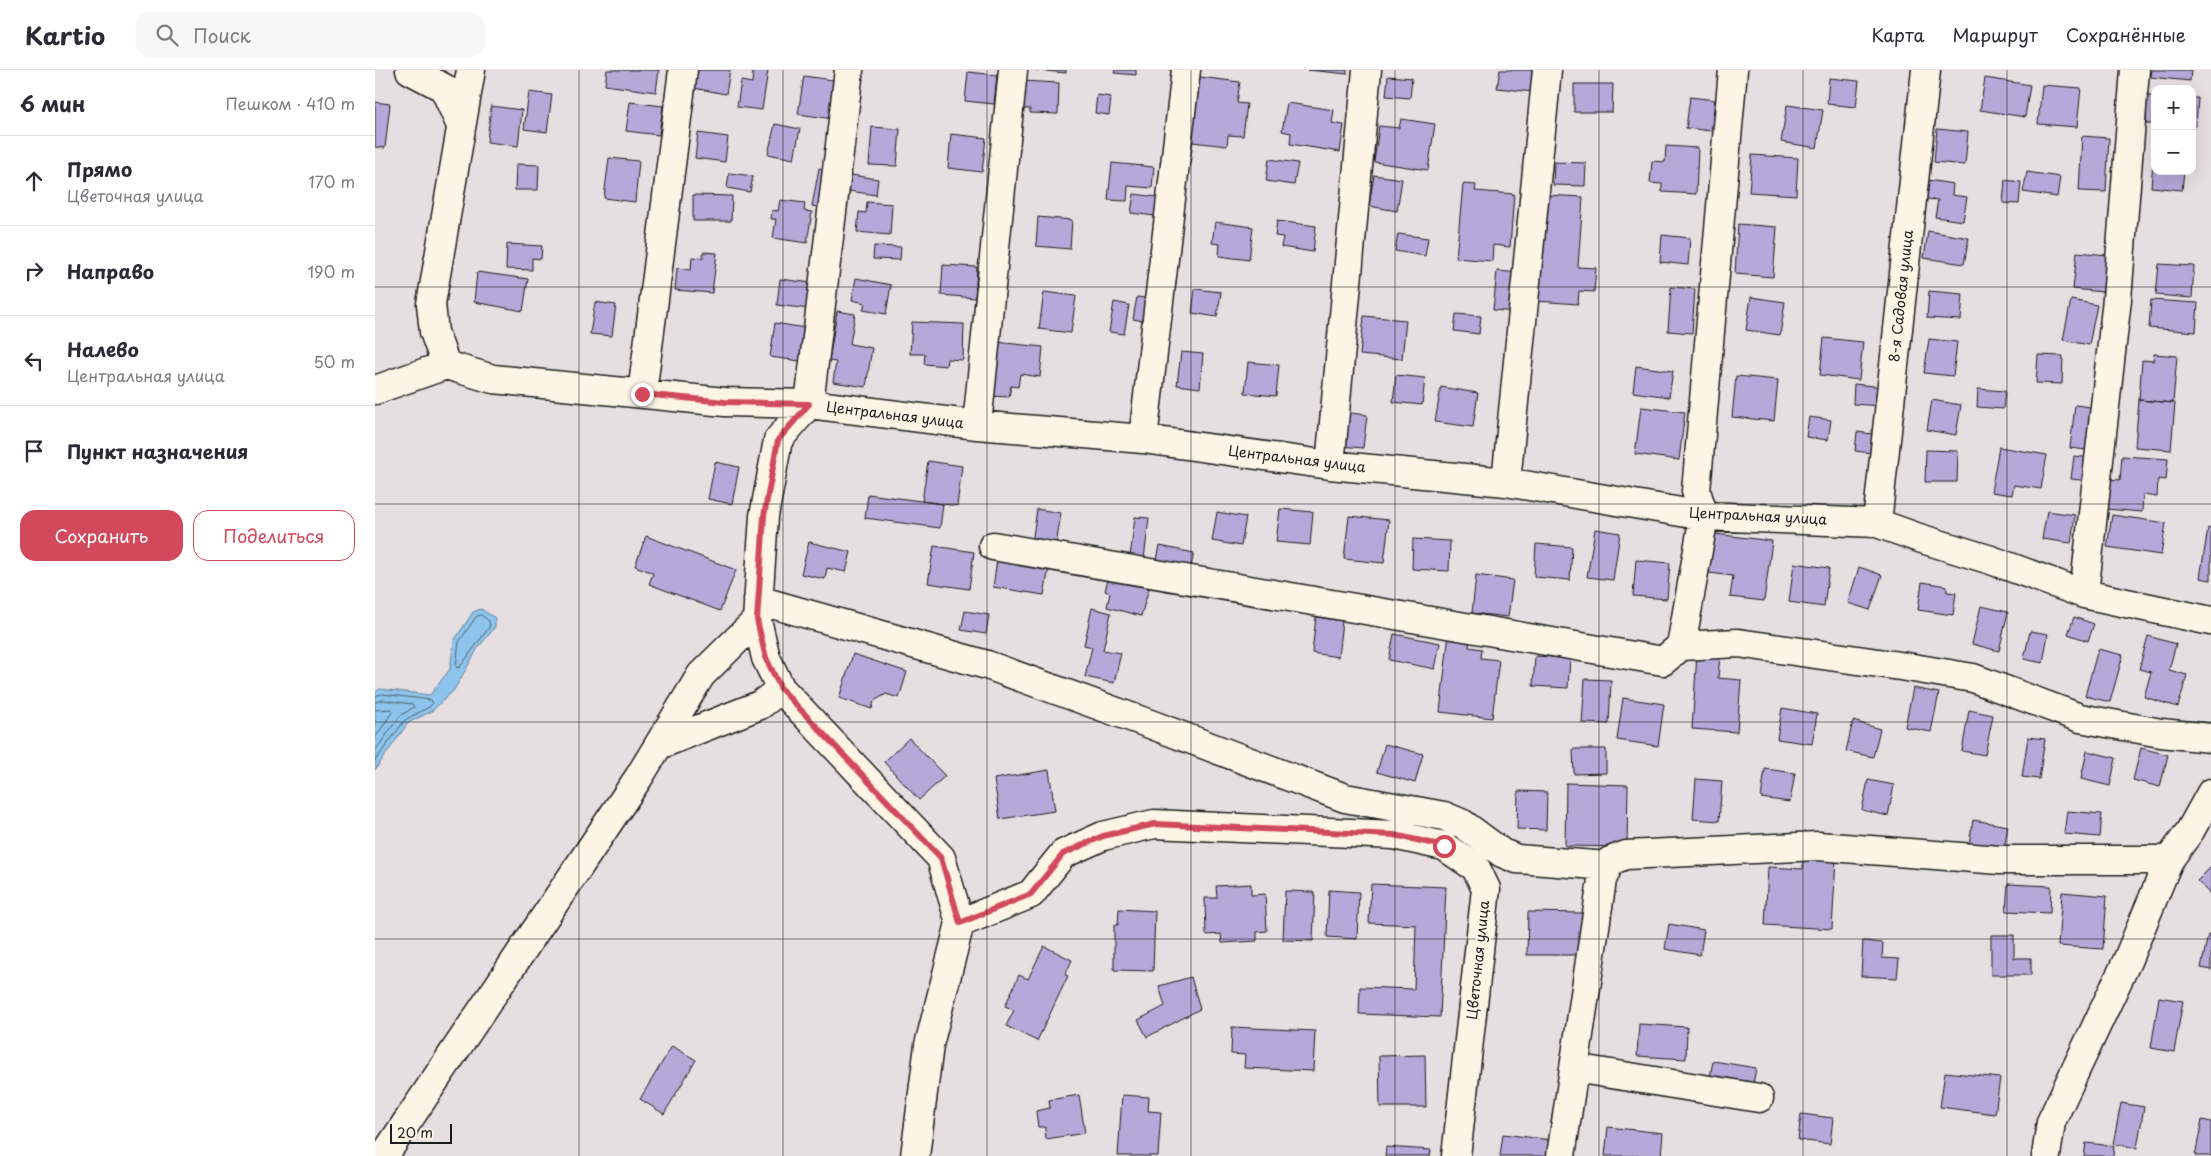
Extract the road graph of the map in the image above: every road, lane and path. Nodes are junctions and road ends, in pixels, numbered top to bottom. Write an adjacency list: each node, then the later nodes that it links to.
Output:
1 (410, 70): 12 (street)
2 (471, 70): 12 (street)
3 (683, 70): 15 (street)
4 (849, 70): 16 (street)
5 (1013, 70): 17 (street)
6 (1186, 70): 18 (street)
7 (1367, 70): 19 (street)
8 (1547, 70): 20 (street)
9 (1733, 70): 21 (street)
10 (1925, 70): 22 (street, 8-я Садовая улица)
11 (2135, 70): 24 (street)
12 (461, 126): 13 (street)
13 (446, 365): 14 (street); 15 (street, Центральная улица)
14 (375, 390)
15 (642, 394): 16 (street, Центральная улица)
16 (809, 404): 17 (street, Центральная улица); 25 (street)
17 (977, 424): 18 (street, Центральная улица)
18 (1143, 439): 19 (street, Центральная улица)
19 (1330, 465): 20 (street, Центральная улица)
20 (1506, 482): 21 (street, Центральная улица)
21 (1704, 516): 22 (street, Центральная улица); 27 (street)
22 (1877, 522): 24 (street, Центральная улица)
23 (993, 546): 27 (street)
24 (2084, 594): 26 (street, Центральная улица)
25 (757, 610): 28 (street); 30 (street); 33 (street)
26 (2211, 621)
27 (1681, 646): 29 (street)
28 (781, 689): 30 (street); 34 (street)
29 (2211, 738)
30 (659, 746): 37 (street)
31 (2211, 793): 32 (street)
32 (2169, 860): 33 (street); 41 (street)
33 (1608, 866): 35 (street)
34 (960, 923): 38 (street); 39 (street, Цветочная улица)
35 (1575, 1068): 36 (street); 40 (street)
36 (1759, 1098)
37 (384, 1156)
38 (915, 1156)
39 (1456, 1156)
40 (1561, 1156)
41 (2046, 1156)

